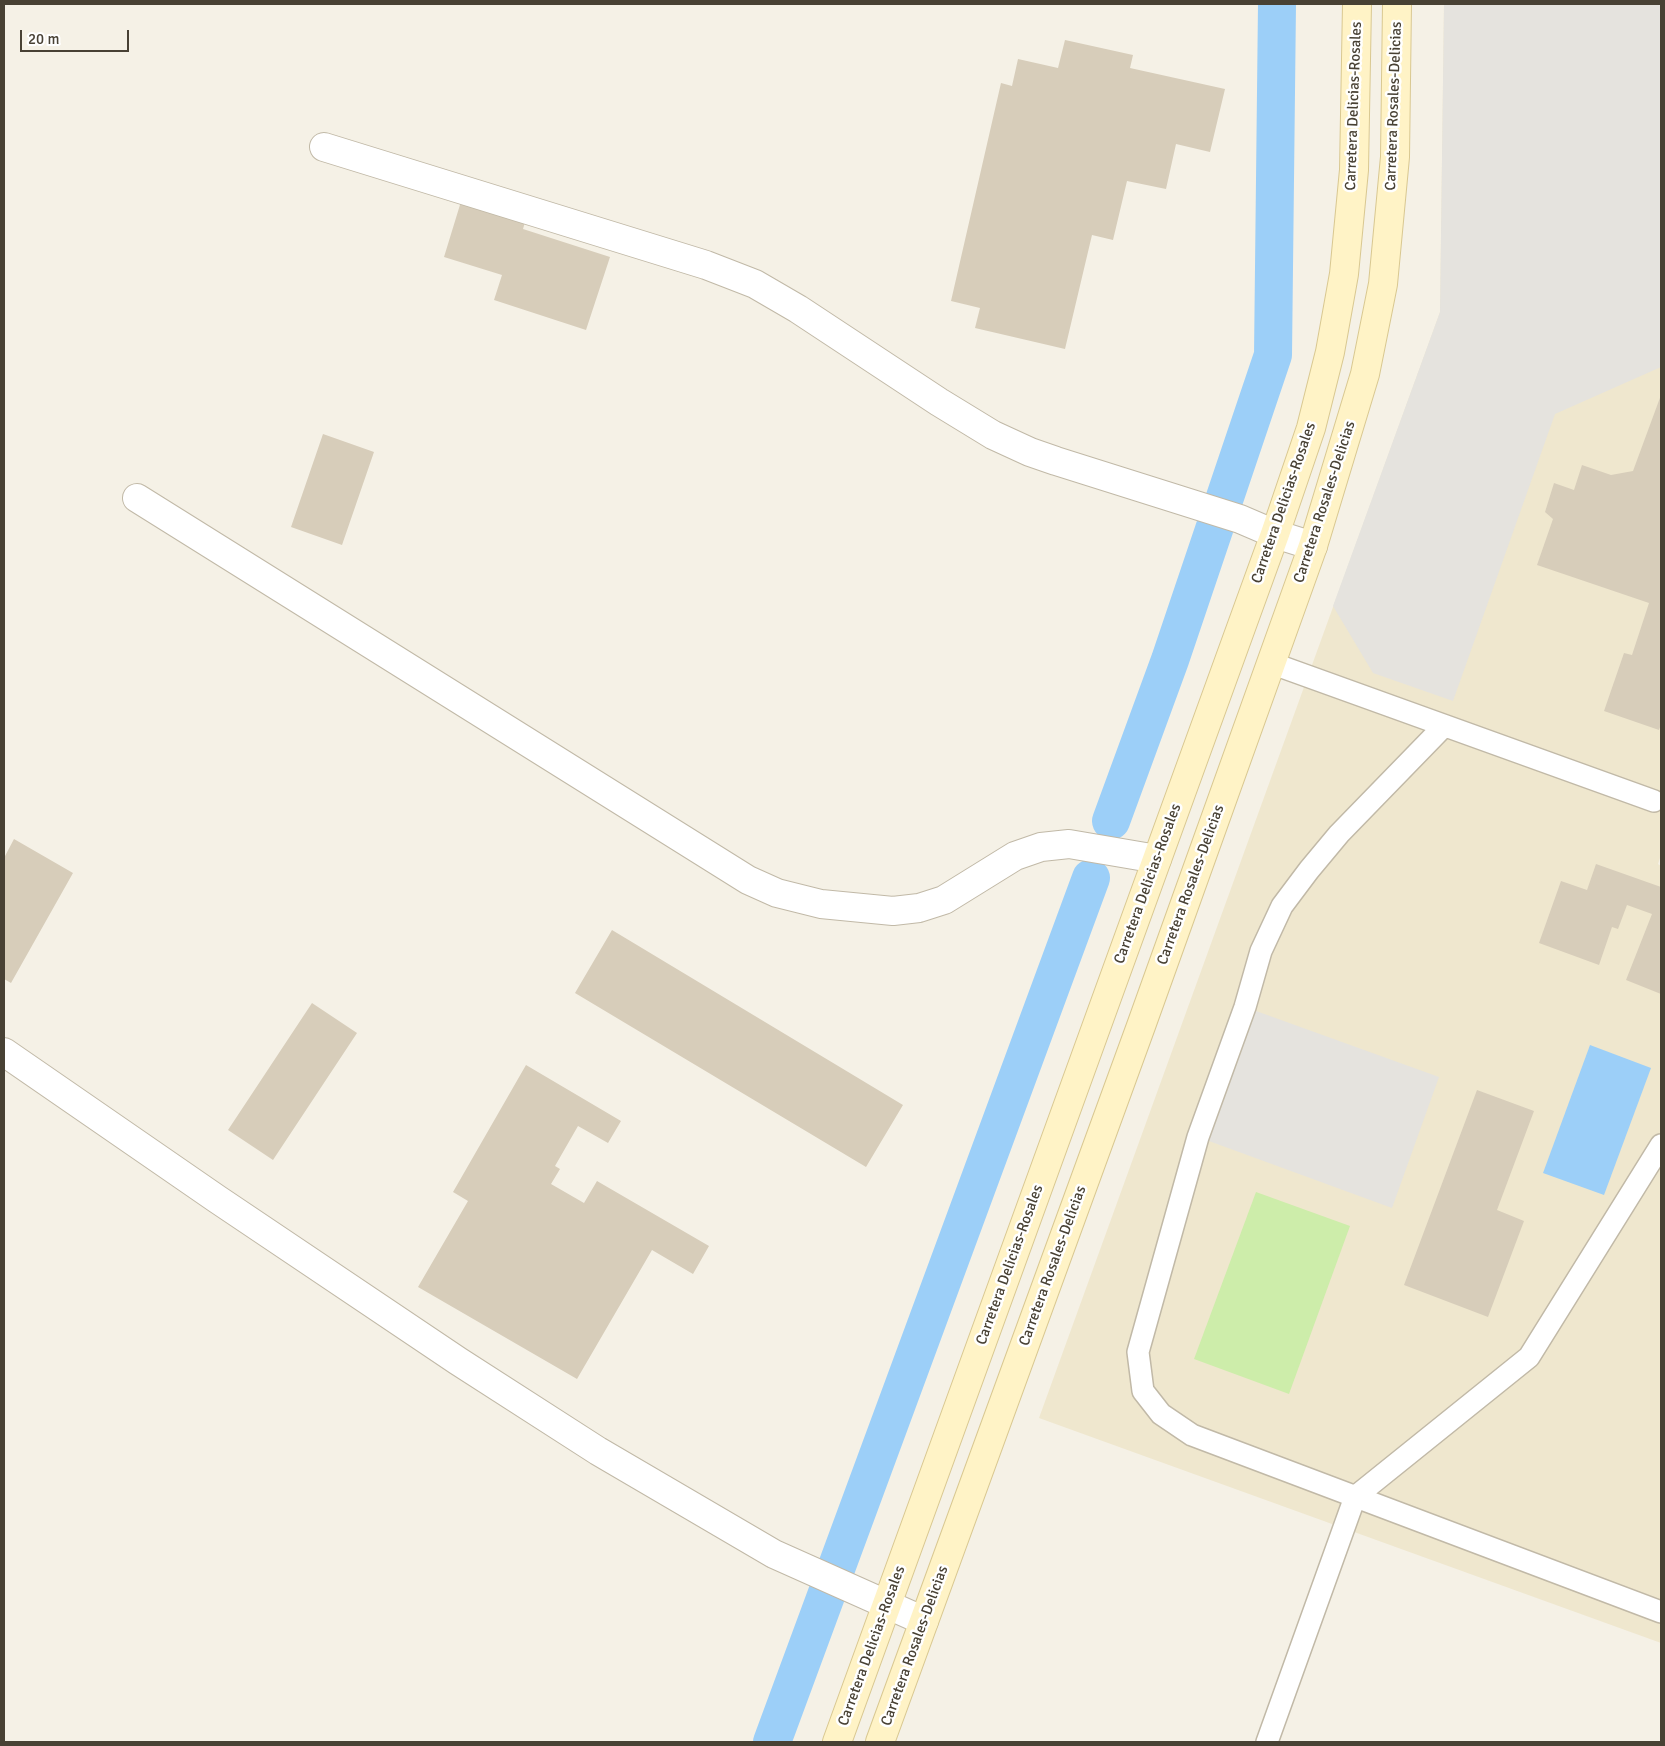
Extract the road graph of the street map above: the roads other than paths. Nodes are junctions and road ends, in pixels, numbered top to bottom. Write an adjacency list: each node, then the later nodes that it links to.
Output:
1 (1357, 4): 5 (main road, Carretera Delicias-Rosales)
2 (1397, 4): 6 (main road, Carretera Rosales-Delicias)
3 (324, 146): 5 (street)
4 (136, 498): 10 (street)
5 (1275, 534): 6 (street); 10 (main road, Carretera Delicias-Rosales)
6 (1313, 546): 7 (main road, Carretera Rosales-Delicias)
7 (1271, 663): 8 (lane); 16 (main road, Carretera Rosales-Delicias)
8 (1444, 726): 9 (lane); 13 (lane)
9 (1654, 801)
10 (1157, 859): 14 (main road, Carretera Delicias-Rosales)
11 (4, 1052): 14 (street)
12 (1661, 1145): 13 (lane)
13 (1355, 1497): 15 (lane); 19 (lane)
14 (887, 1606): 16 (street); 17 (main road, Carretera Delicias-Rosales)
15 (1661, 1612)
16 (924, 1622): 18 (main road, Carretera Rosales-Delicias)
17 (837, 1742)
18 (880, 1742)
19 (1267, 1742)

